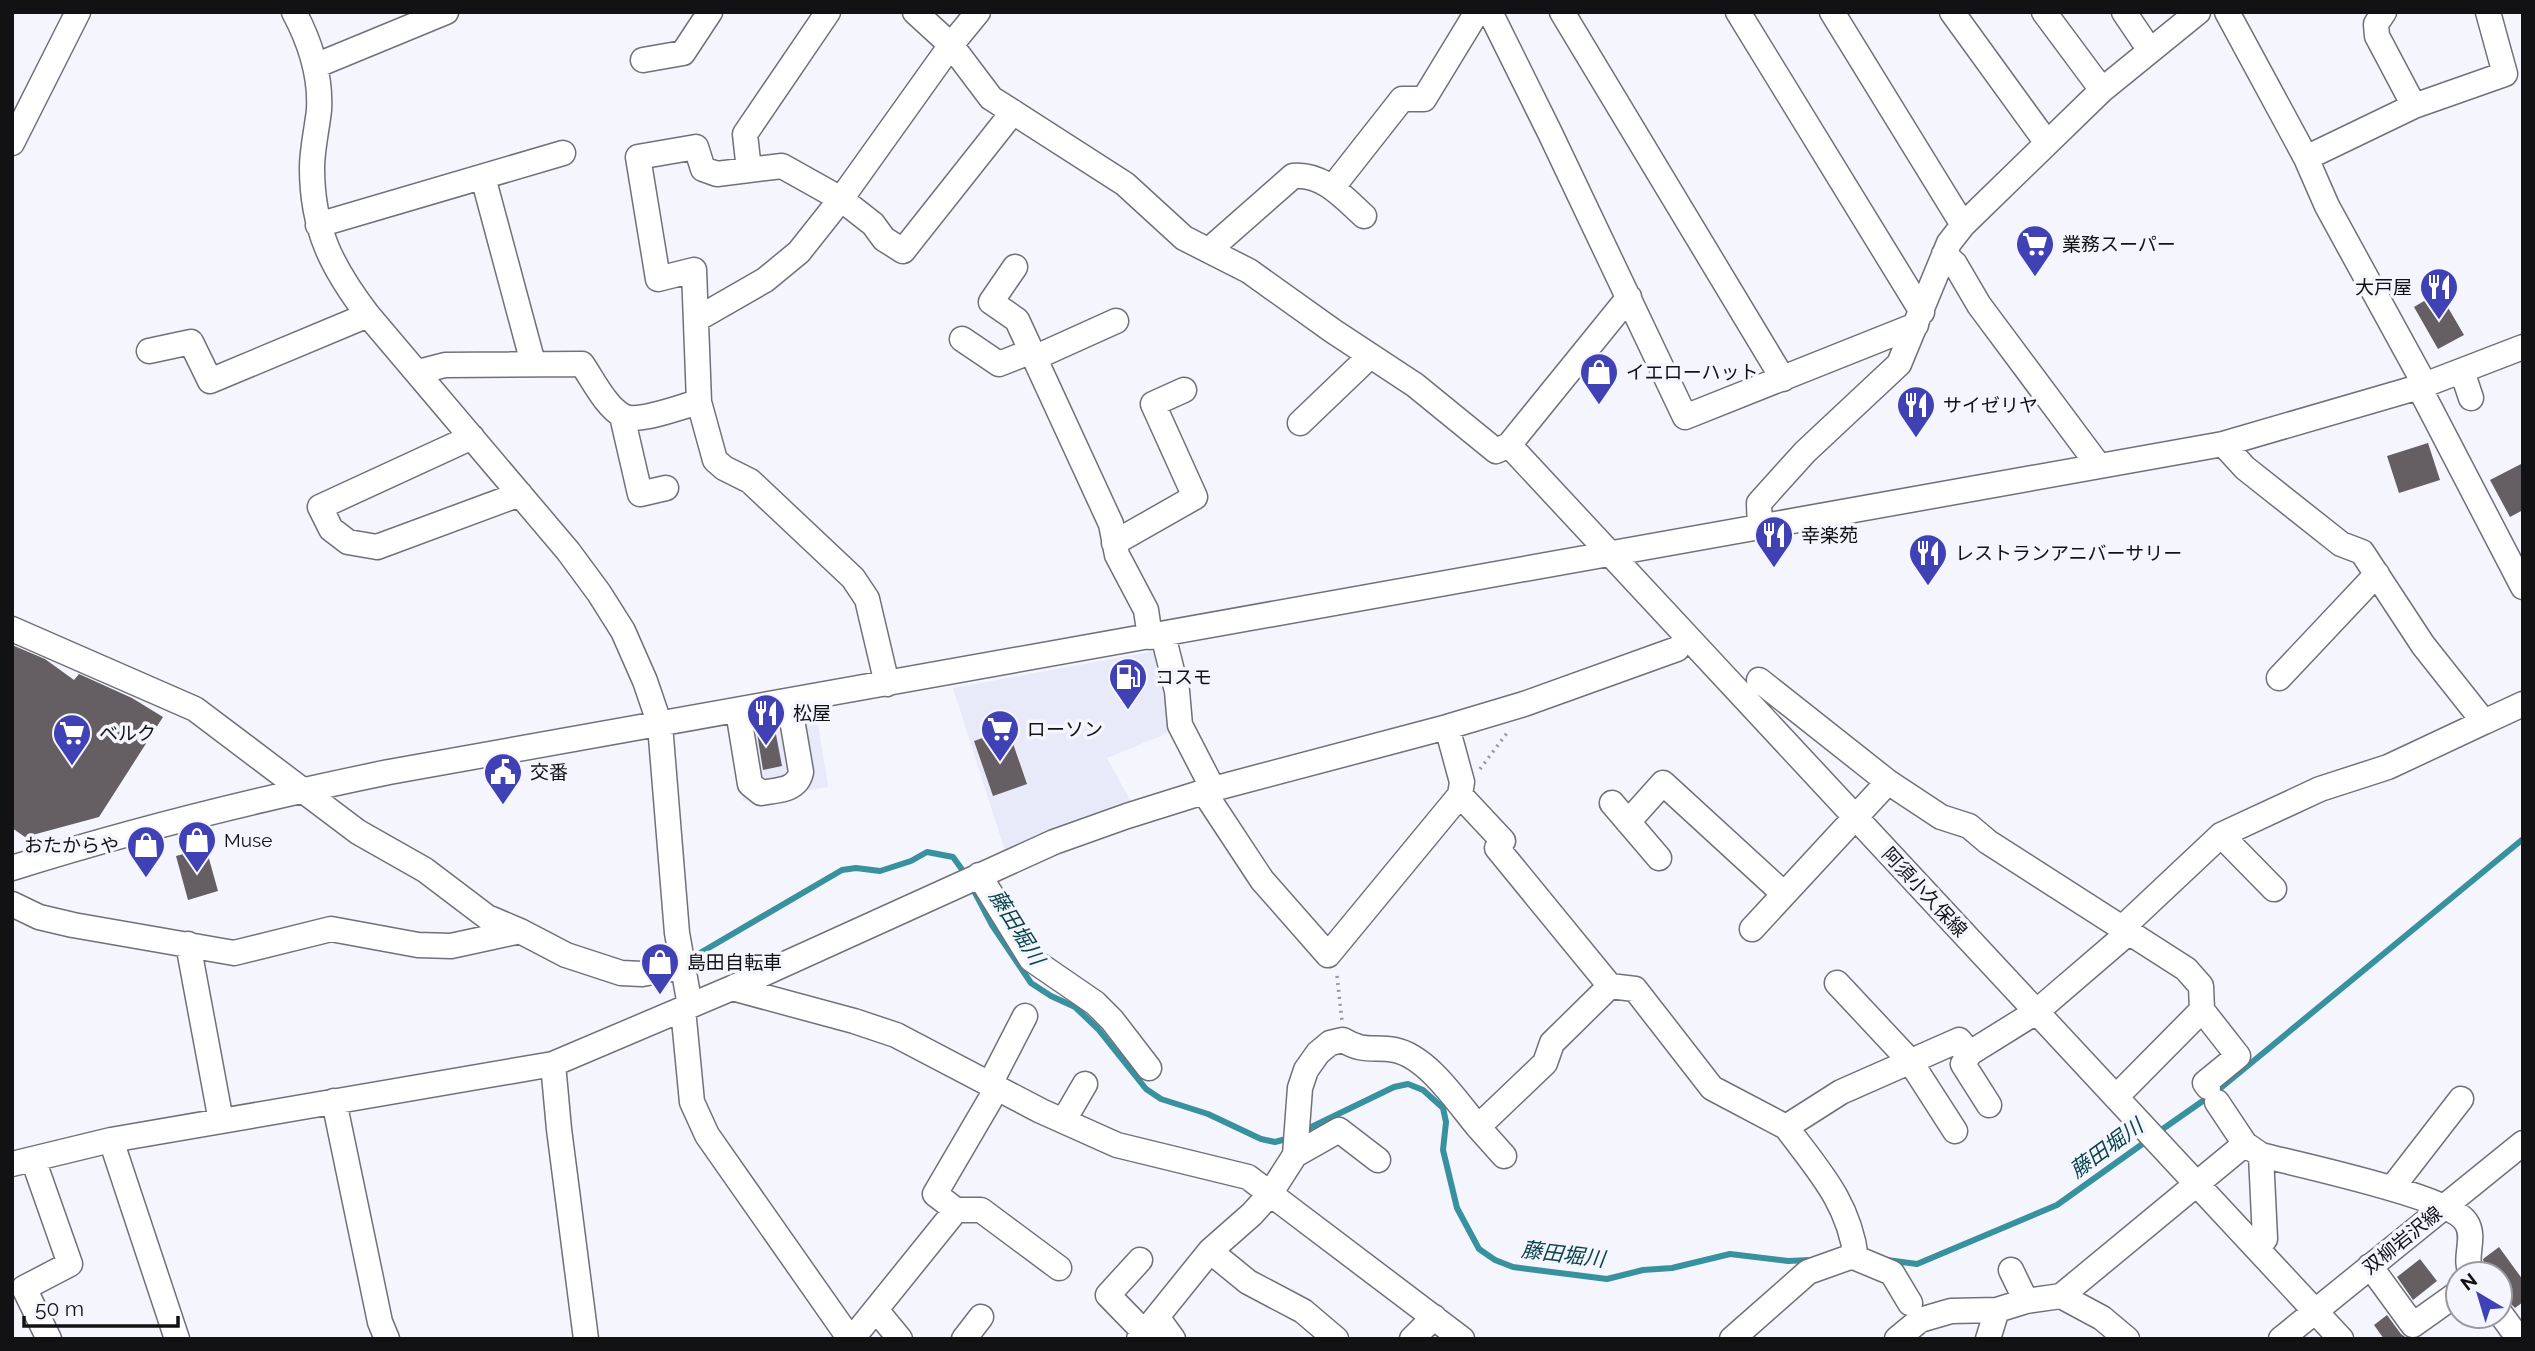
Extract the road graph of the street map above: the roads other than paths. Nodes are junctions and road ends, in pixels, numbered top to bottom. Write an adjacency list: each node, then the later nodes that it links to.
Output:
1 (78, 12): 27 (street)
2 (293, 12): 23 (street)
3 (446, 12): 23 (street)
4 (710, 12): 22 (street)
5 (828, 12): 31 (street)
6 (915, 12): 20 (street, 阿須小久保線)
7 (978, 12): 20 (street)
8 (1477, 12): 33 (street)
9 (1490, 12): 41 (street)
10 (1562, 12): 54 (street)
11 (1738, 12): 44 (street)
12 (1832, 12): 37 (street)
13 (1952, 12): 28 (street)
14 (2044, 12): 24 (street)
15 (2124, 12): 21 (street)
16 (2198, 12): 21 (street)
17 (2227, 12): 30 (street)
18 (2384, 12): 25 (street)
19 (2488, 12): 25 (street)
20 (951, 45): 26 (street, 阿須小久保線); 34 (street)
21 (2149, 49): 24 (street)
22 (643, 60)
23 (315, 66): 36 (street)
24 (2102, 90): 28 (street)
25 (2414, 106): 30 (street)
26 (1013, 112): 34 (street); 38 (street, 阿須小久保線)
27 (12, 143)
28 (2047, 143): 37 (street)
29 (563, 153): 32 (street)
30 (2306, 158): 55 (street)
31 (749, 170): 34 (street); 43 (street)
32 (483, 177): 36 (street); 51 (street)
33 (1332, 188): 35 (street); 38 (street)
34 (841, 199): 43 (street)
35 (1364, 216)
36 (318, 225): 42 (street)
37 (1963, 225): 39 (street)
38 (1209, 250): 50 (street, 阿須小久保線)
39 (1944, 254): 44 (street); 64 (street)
40 (1016, 267): 49 (street)
41 (1629, 297): 54 (street); 63 (street)
42 (368, 315): 48 (street); 53 (street)
43 (697, 319): 58 (street)
44 (1919, 319): 54 (street); 67 (street)
45 (1116, 321): 49 (street)
46 (962, 339): 49 (street)
47 (2523, 347): 52 (street)
48 (149, 351)
49 (1033, 355): 68 (street)
50 (1370, 356): 60 (street); 63 (street, 阿須小久保線)
51 (533, 363): 53 (street); 59 (street)
52 (2462, 371): 55 (street); 57 (street)
53 (418, 372): 61 (street)
54 (1783, 379)
55 (2422, 386): 62 (street); 71 (street)
56 (1184, 390): 68 (street)
57 (2470, 398)
58 (699, 402): 59 (street); 77 (street)
59 (622, 416): 65 (street)
60 (1300, 422)
61 (472, 437): 66 (street); 66 (street)
62 (2223, 444): 64 (street); 70 (street)
63 (1502, 448): 69 (street, 阿須小久保線)
64 (2099, 466): 67 (street)
65 (666, 488)
66 (520, 494): 82 (street)
67 (1760, 529): 69 (street)
68 (1114, 543): 73 (street)
69 (1612, 555): 73 (street); 89 (street, 阿須小久保線)
70 (2377, 574): 75 (street); 81 (street)
71 (2523, 587)
72 (12, 629): 85 (street)
73 (1156, 636): 77 (street); 86 (street)
74 (1677, 649): 83 (street)
75 (2279, 678)
76 (1759, 680): 84 (street)
77 (887, 684): 78 (street)
78 (789, 702): 80 (street); 80 (street)
79 (2523, 704): 81 (street)
80 (738, 711): 82 (street)
81 (2484, 722): 91 (street)
82 (660, 725): 85 (street); 102 (street)
83 (1447, 727): 86 (street); 87 (street)
84 (1888, 782): 89 (street); 100 (street)
85 (300, 790): 93 (street); 99 (street)
86 (1208, 791): 87 (street); 94 (street)
87 (1460, 795): 104 (street)
88 (1612, 803): 90 (street)
89 (1856, 817): 96 (street); 108 (street, 阿須小久保線)
90 (1628, 822): 92 (street); 96 (street)
91 (2221, 835): 95 (street); 100 (street)
92 (1659, 858)
93 (12, 868)
94 (972, 878): 105 (street); 113 (street)
95 (2274, 889)
96 (1784, 894): 98 (street)
97 (12, 904): 101 (street)
98 (1752, 929)
99 (520, 931): 101 (street); 102 (street)
100 (2125, 931): 107 (street); 108 (street)
101 (188, 944): 121 (street)
102 (682, 967): 106 (street)
103 (1837, 983): 111 (street)
104 (1610, 986): 122 (street); 123 (street)
105 (732, 988): 106 (street); 115 (street)
106 (686, 1008): 112 (street); 159 (street)
107 (2202, 1010): 116 (street); 128 (street)
108 (2036, 1012): 110 (street); 116 (street, 阿須小久保線)
109 (1025, 1016): 115 (street)
110 (1970, 1053): 111 (street); 119 (street)
111 (1910, 1061): 123 (street); 124 (street)
112 (553, 1064): 118 (street); 158 (street)
113 (1149, 1068)
114 (1084, 1084): 120 (street)
115 (993, 1086): 120 (street); 136 (street)
116 (2116, 1097): 132 (street, 阿須小久保線)
117 (2461, 1099): 133 (street)
118 (334, 1101): 121 (street); 157 (street)
119 (1989, 1105)
120 (1065, 1120): 134 (street)
121 (221, 1121): 126 (street)
122 (1478, 1127): 125 (street); 129 (street)
123 (1786, 1127): 139 (street)
124 (1955, 1131)
125 (1297, 1139): 130 (street); 134 (street)
126 (111, 1140): 131 (street); 156 (street)
127 (2522, 1144): 135 (street, 双柳岩沢線)
128 (2253, 1149): 132 (street); 133 (street); 137 (street)
129 (1504, 1156)
130 (1378, 1160)
131 (23, 1162): 155 (street)
132 (2196, 1184): 145 (street); 151 (street, 阿須小久保線)
133 (2392, 1188): 135 (street)
134 (1270, 1194): 138 (street); 153 (street)
135 (2443, 1206): 141 (street); 142 (street, 双柳岩沢線)
136 (956, 1210): 143 (street); 150 (street)
137 (2265, 1239)
138 (1210, 1251): 154 (street); 163 (street)
139 (1855, 1251): 147 (street); 166 (street)
140 (1140, 1259): 154 (street)
141 (2469, 1260)
142 (2370, 1266): 148 (street); 151 (street, 双柳岩沢線)
143 (1059, 1268)
144 (2011, 1270): 146 (street)
145 (2061, 1296): 146 (street); 169 (street)
146 (2026, 1301): 149 (street)
147 (1910, 1303)
148 (2444, 1303)
149 (1997, 1310): 167 (street); 168 (street)
150 (877, 1311): 159 (street); 160 (street)
151 (2315, 1311): 170 (street, 双柳岩沢線); 171 (street, 阿須小久保線)
152 (981, 1317): 161 (street)
153 (1434, 1317): 164 (street); 165 (street)
154 (1147, 1330): 162 (street)
155 (49, 1339)
156 (177, 1339)
157 (387, 1339)
158 (586, 1339)
159 (851, 1339)
160 (900, 1339)
161 (964, 1339)
162 (1173, 1339)
163 (1336, 1339)
164 (1412, 1339)
165 (1462, 1339)
166 (1732, 1339)
167 (1897, 1339)
168 (1988, 1339)
169 (2127, 1339)
170 (2281, 1339)
171 (2341, 1339)

